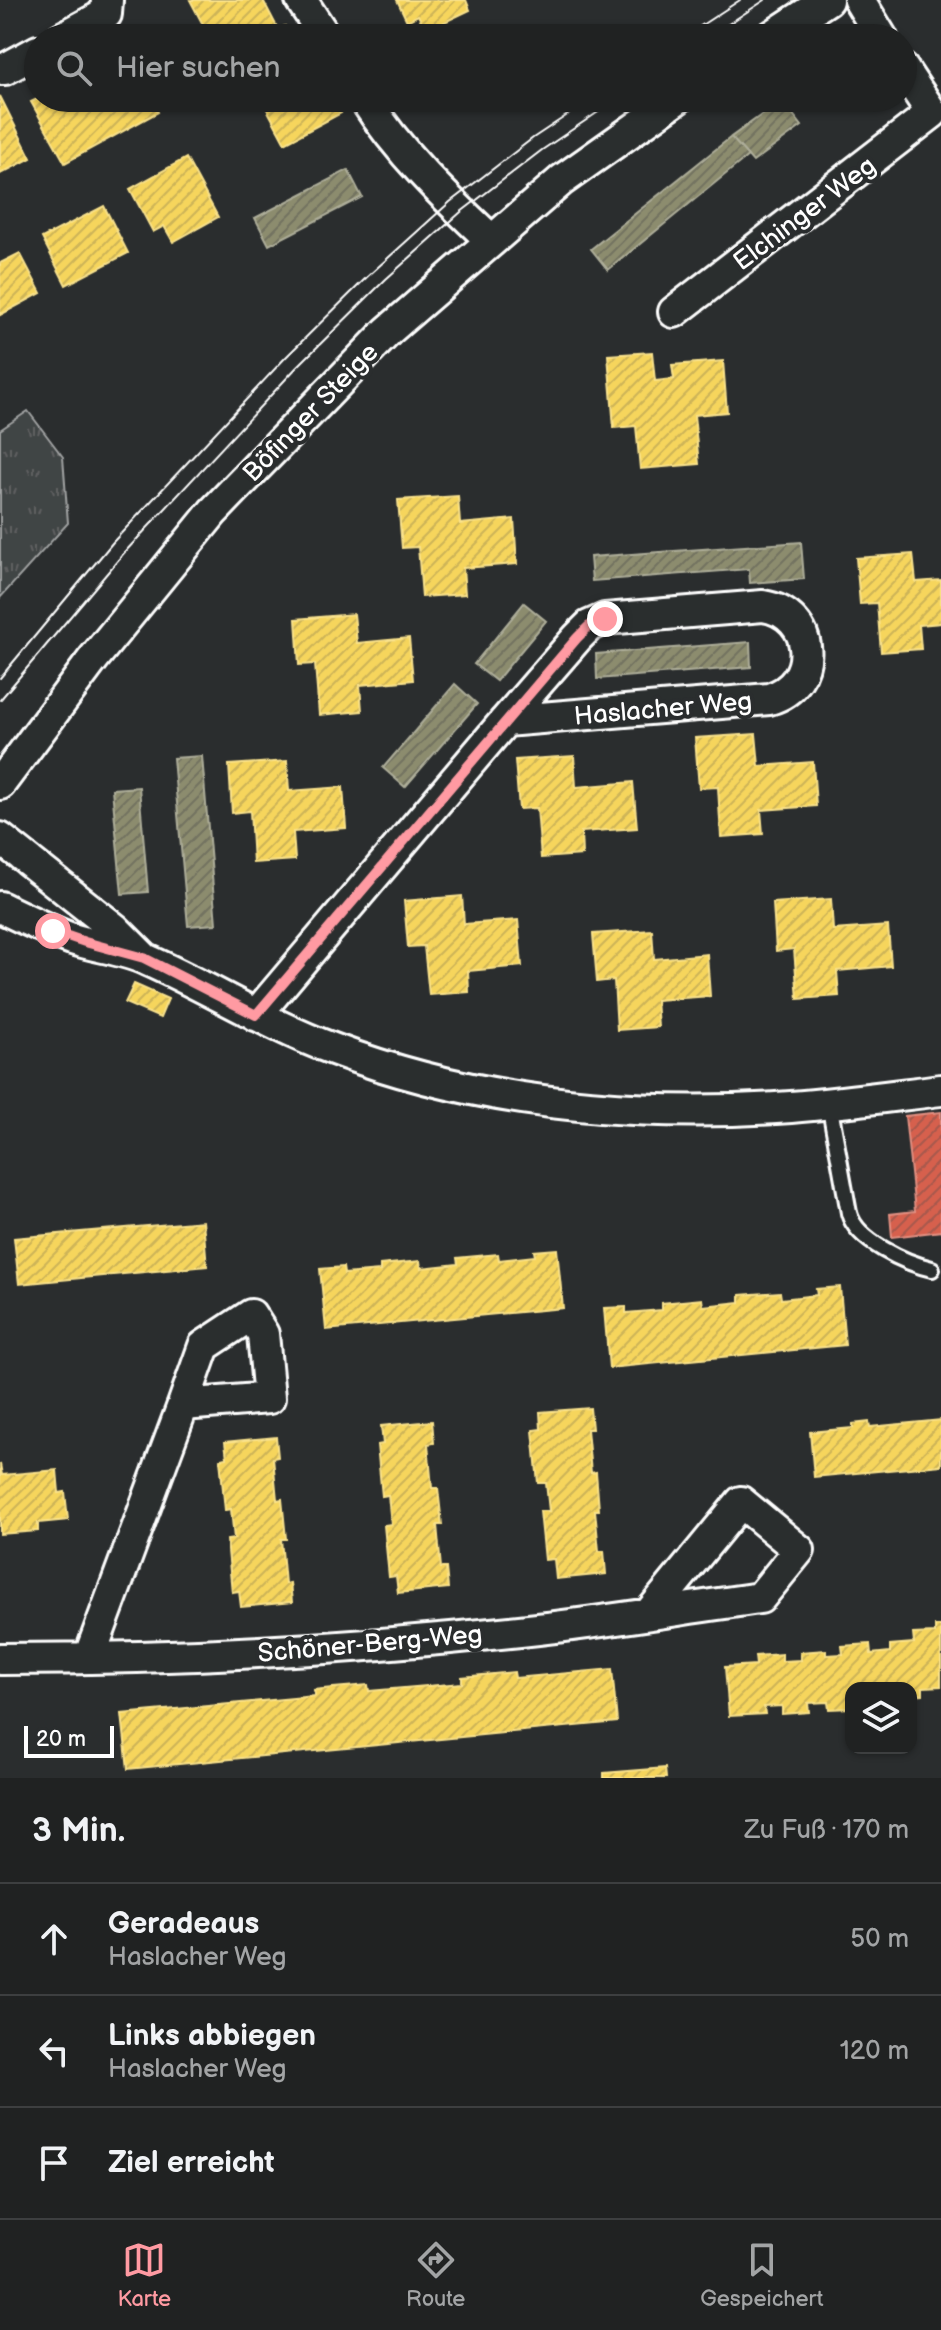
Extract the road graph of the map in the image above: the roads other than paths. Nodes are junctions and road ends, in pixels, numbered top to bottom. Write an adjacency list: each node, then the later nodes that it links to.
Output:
1 (107, 0): 5 (street)
2 (302, 0): 6 (street)
3 (827, 0): 7 (street)
4 (859, 0): 8 (street)
5 (88, 24)
6 (317, 24)
7 (790, 24)
8 (874, 24)
9 (24, 59): 10 (street)
10 (0, 69)
11 (917, 86): 12 (street, Elchinger Weg)
12 (937, 111): 16 (street, Elchinger Weg)
13 (373, 112): 15 (street)
14 (658, 112): 15 (street, Böfinger Steige)
15 (491, 240): 18 (street, Böfinger Steige)
16 (674, 312)
17 (505, 721): 17 (street, Haslacher Weg); 22 (street, Haslacher Weg)
18 (0, 784)
19 (0, 838): 21 (street)
20 (0, 907): 21 (street)
21 (144, 958): 22 (street)
22 (256, 1015): 24 (street)
23 (941, 1090): 24 (street)
24 (829, 1103): 25 (lane)
25 (932, 1269)
26 (183, 1405): 28 (street)
27 (649, 1614): 27 (street, Schöner-Berg-Weg); 28 (street, Schöner-Berg-Weg)
28 (89, 1658): 29 (street, Schöner-Berg-Weg)
29 (0, 1659)

